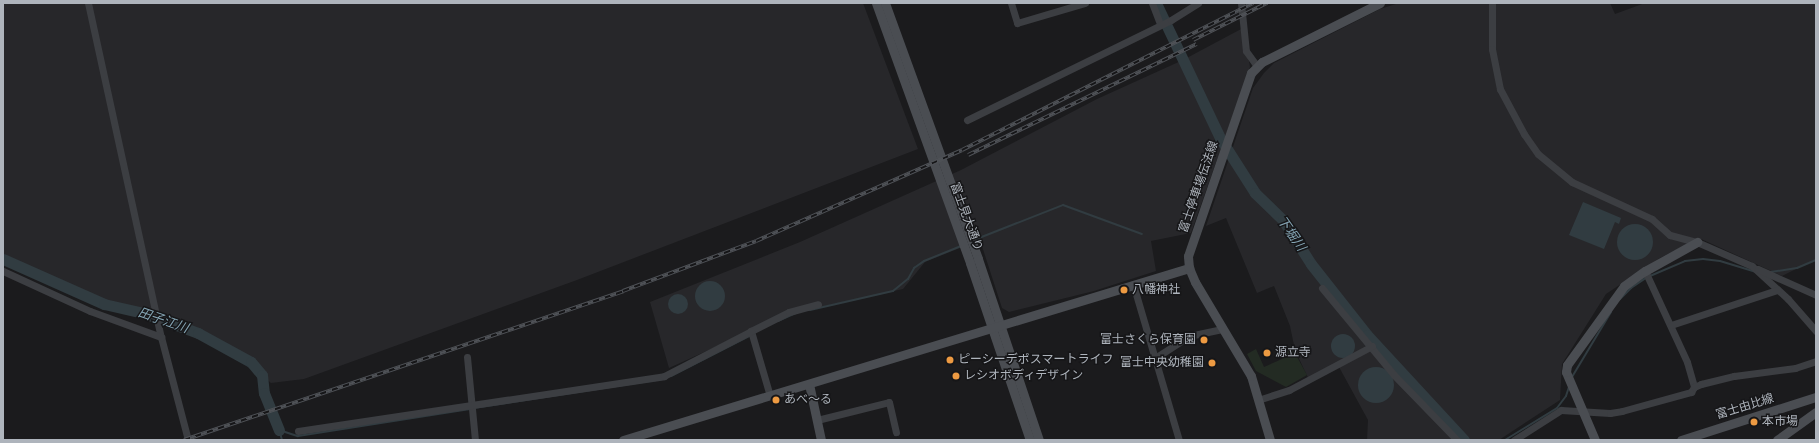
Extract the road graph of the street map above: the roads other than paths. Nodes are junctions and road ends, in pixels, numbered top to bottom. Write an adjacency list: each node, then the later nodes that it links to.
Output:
1 (88, 3): 30 (street)
2 (876, 3): 15 (street, 富士見大通り)
3 (885, 3): 15 (street, 富士見大通り)
4 (1011, 3): 5 (street)
5 (1085, 3)
6 (1152, 3): 11 (street)
7 (1198, 3): 11 (street)
8 (1241, 3): 12 (street)
9 (1380, 3): 12 (street)
10 (1492, 3): 14 (street)
11 (1160, 24): 13 (street)
12 (1256, 66): 16 (street, 富士停車場伝法線)
13 (967, 120)
14 (1697, 242): 17 (street); 19 (street)
15 (974, 261): 26 (street, 富士見大通り)
16 (1189, 268): 20 (street); 27 (street)
17 (1757, 270): 22 (street); 23 (street)
18 (3, 271): 30 (street)
19 (1645, 272): 25 (street); 43 (street)
20 (1133, 284): 26 (street); 33 (street)
21 (1322, 288): 31 (street)
22 (1777, 290): 25 (street); 28 (street)
23 (1816, 295)
24 (818, 304): 29 (street)
25 (1671, 325): 36 (street)
26 (996, 326): 35 (street); 53 (street, 富士見大通り); 54 (street, 富士見大通り)
27 (1223, 329): 33 (street); 39 (street)
28 (1816, 330)
29 (752, 331): 37 (street); 41 (street)
30 (161, 337): 49 (street)
31 (1372, 346): 39 (street); 57 (street)
32 (467, 357): 41 (street)
33 (1154, 358): 55 (street)
34 (1816, 361): 36 (street)
35 (809, 384): 37 (street); 44 (street)
36 (1694, 387): 43 (street)
37 (770, 396): 51 (street)
38 (1816, 397): 40 (street, 富士由比線)
39 (1258, 400): 56 (street)
40 (1806, 401): 42 (street); 47 (street, 富士由比線)
41 (472, 406): 45 (street); 50 (street)
42 (1815, 412): 48 (street)
43 (1583, 413): 58 (street); 59 (street)
44 (817, 420): 46 (street); 52 (street)
45 (298, 431)
46 (896, 432)
47 (1686, 439)
48 (1780, 439)
49 (188, 440)
50 (475, 440)
51 (624, 440)
52 (821, 440)
53 (1030, 440)
54 (1039, 440)
55 (1179, 440)
56 (1270, 440)
57 (1457, 440)
58 (1514, 440)
59 (1595, 440)

